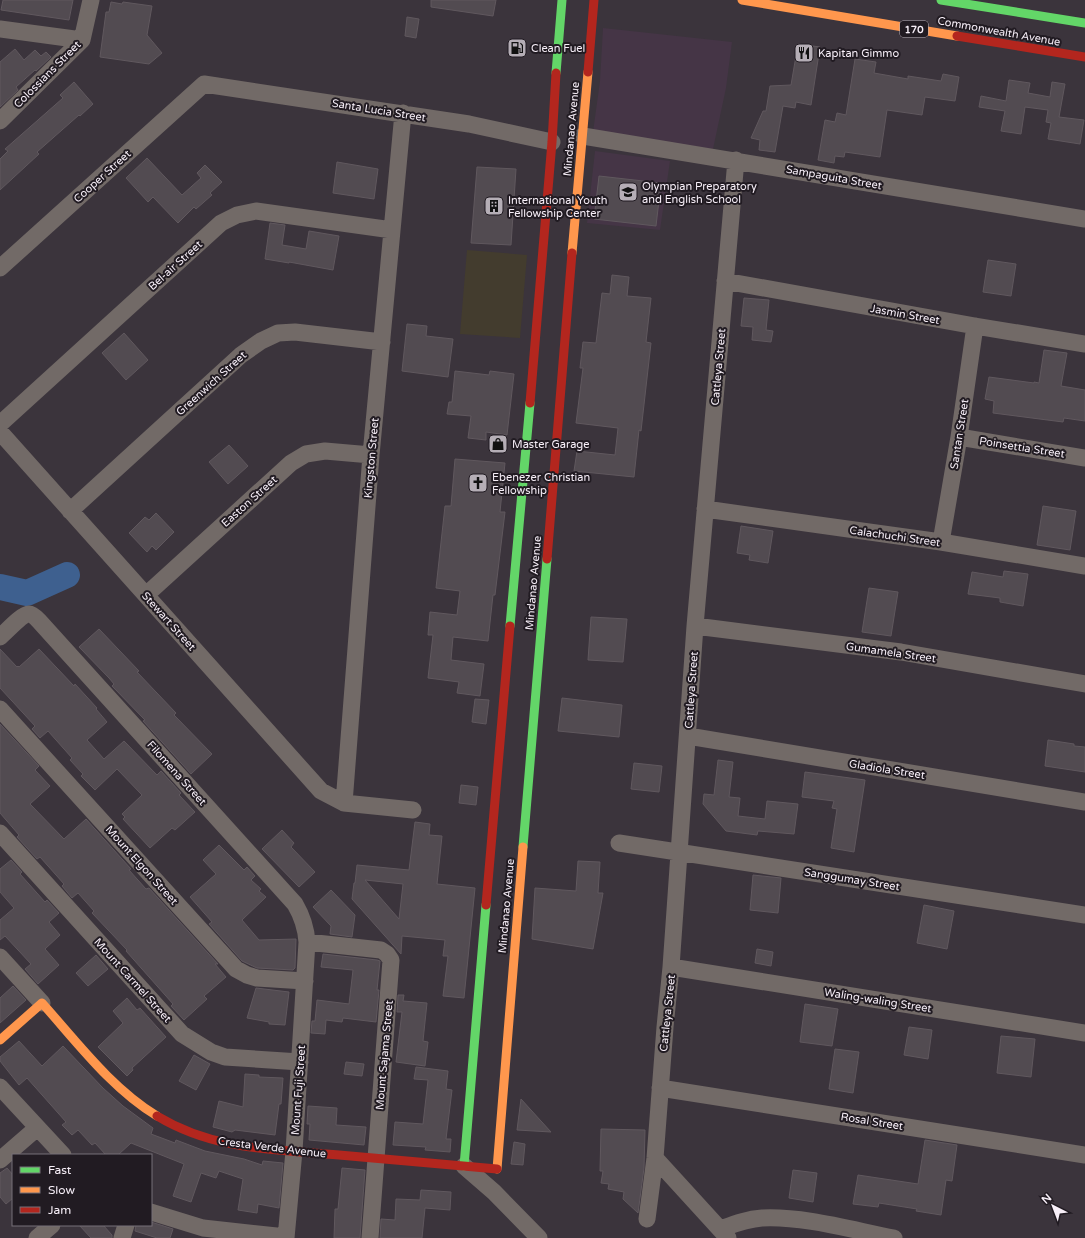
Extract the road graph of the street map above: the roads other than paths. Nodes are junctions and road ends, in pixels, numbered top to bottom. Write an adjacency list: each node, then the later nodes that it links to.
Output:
1 (91, 0): 8 (street, Colossians Street)
2 (562, 0): 14 (street, Mindanao Avenue)
3 (594, 0): 13 (street, Mindanao Avenue)
4 (742, 0): 9 (street, Commonwealth Avenue / 170)
5 (941, 0): 6 (street, Commonwealth Avenue)
6 (1085, 23)
7 (0, 29): 8 (street)
8 (82, 40): 12 (street, Colossians Street)
9 (1085, 57)
10 (204, 84): 11 (street, Santa Lucia Street); 18 (street, Cooper Street)
11 (403, 114): 14 (street, Santa Lucia Street); 17 (street, Kingston Street)
12 (0, 121)
13 (583, 136): 15 (street, Sampaguita Street); 63 (street, Mindanao Avenue)
14 (552, 142): 62 (street, Mindanao Avenue)
15 (736, 160): 16 (street, Sampaguita Street); 19 (street, Cattleya Street)
16 (1085, 219)
17 (392, 230): 21 (street, Kingston Street); 23 (street, Bel-air Street)
18 (0, 268)
19 (725, 281): 20 (street, Jasmin Street); 28 (street, Cattleya Street)
20 (975, 326): 22 (street, Jasmin Street); 25 (street, Santan Street)
21 (382, 342): 26 (street, Kingston Street); 29 (street, Greenwich Street)
22 (1085, 344)
23 (0, 424)
24 (0, 432): 29 (street, Stewart Street)
25 (959, 437): 27 (street, Poinsettia Street); 30 (street, Santan Street)
26 (371, 455): 32 (street, Easton Street); 39 (street, Kingston Street)
27 (1085, 458)
28 (705, 509): 30 (street, Calachuchi Street); 33 (street, Cattleya Street)
29 (70, 511): 32 (street, Stewart Street)
30 (941, 542): 31 (street, Calachuchi Street)
31 (1085, 566)
32 (146, 595): 39 (street, Stewart Street)
33 (696, 626): 35 (street, Gumamela Street); 37 (street, Cattleya Street)
34 (0, 637): 45 (street, Filomena Street)
35 (1085, 684)
36 (0, 709): 48 (street, Mount Elgon Street)
37 (688, 736): 38 (street, Gladiola Street); 43 (street, Cattleya Street)
38 (1085, 802)
39 (344, 803): 40 (street)
40 (413, 810)
41 (0, 833): 52 (street, Mount Carmel Street)
42 (619, 843): 43 (street, Sanggumay Street)
43 (680, 852): 44 (street, Sanggumay Street); 47 (street, Cattleya Street)
44 (1085, 915)
45 (307, 942): 48 (street, Mount Fuji Street); 59 (street, Mount Sajama Street)
46 (0, 957): 49 (street, Cresta Verde Avenue)
47 (671, 967): 50 (street, Waling-waling Street); 54 (street, Cattleya Street)
48 (305, 981): 52 (street, Mount Fuji Street)
49 (42, 1003): 51 (street); 56 (street, Cresta Verde Avenue)
50 (1085, 1033)
51 (0, 1040)
52 (300, 1062): 56 (street, Mount Fuji Street)
53 (0, 1087): 55 (street)
54 (660, 1088): 58 (street, Rosal Street); 60 (street, Cattleya Street)
55 (37, 1128): 57 (street); 61 (street)
56 (294, 1151): 59 (street, Cresta Verde Avenue); 71 (street, Mount Fuji Street)
57 (62, 1154)
58 (1085, 1155)
59 (376, 1158): 62 (street, Cresta Verde Avenue); 74 (street, Mount Sajama Street)
60 (655, 1158): 66 (street, Cattleya Street); 70 (street)
61 (0, 1160)
62 (464, 1166): 63 (street, Cresta Verde Avenue); 64 (street)
63 (497, 1169): 64 (street)
64 (494, 1192): 75 (street)
65 (152, 1212): 69 (street)
66 (647, 1219)
67 (51, 1226): 72 (street)
68 (126, 1226): 73 (street)
69 (202, 1233): 71 (street)
70 (724, 1234): 76 (street)
71 (286, 1237)
72 (37, 1238)
73 (122, 1238)
74 (370, 1238)
75 (539, 1238)
76 (894, 1238)

